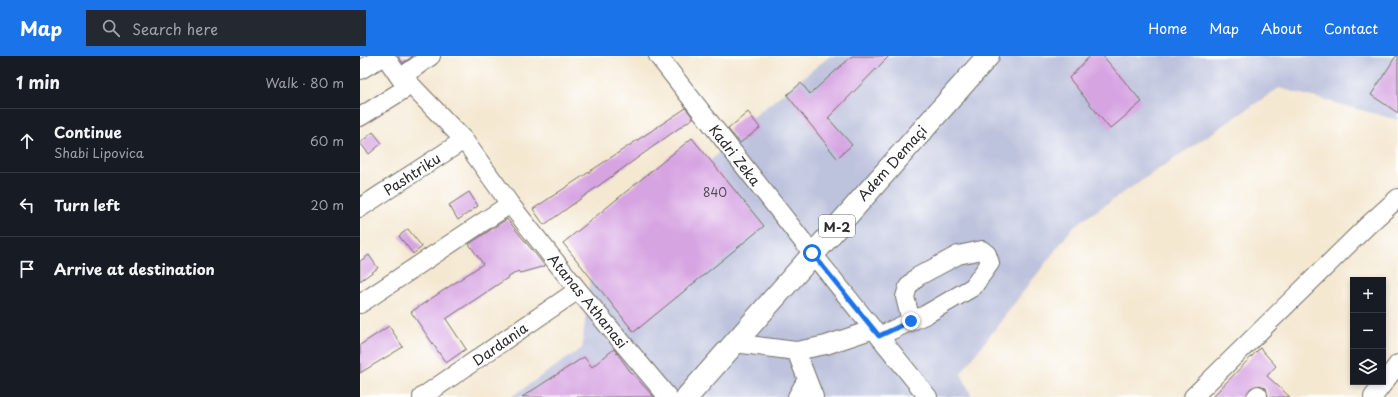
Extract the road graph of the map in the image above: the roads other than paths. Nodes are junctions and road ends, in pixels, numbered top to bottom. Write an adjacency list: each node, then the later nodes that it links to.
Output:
1 (384, 56): 5 (street, Atanas Athanasi); 6 (street, Atanas Athanasi)
2 (431, 56): 6 (street)
3 (658, 56): 12 (street, Kadri Zeka)
4 (988, 56): 12 (main road, Adem Demaçi / M-2)
5 (360, 70)
6 (406, 81): 7 (street); 8 (street, Atanas Athanasi)
7 (360, 117)
8 (464, 140): 10 (street, Atanas Athanasi); 11 (street, Pashtriku)
9 (1398, 198): 27 (street)
10 (510, 204): 13 (street, Atanas Athanasi); 14 (street)
11 (360, 208)
12 (812, 253): 16 (street, Kadri Zeka); 17 (main road, Adem Demaçi / M-2)
13 (578, 290): 21 (street, Dardania); 22 (street, Atanas Athanasi)
14 (360, 304)
15 (911, 321): 15 (street); 16 (street)
16 (877, 332): 18 (street); 26 (street, Kadri Zeka)
17 (734, 343): 18 (street); 23 (main road, Adem Demaçi / M-2)
18 (796, 351): 20 (street)
19 (1398, 364): 28 (street)
20 (806, 381): 24 (street); 25 (street)
21 (422, 397)
22 (668, 397)
23 (687, 397)
24 (797, 397)
25 (814, 397)
26 (928, 397)
27 (1193, 397)
28 (1373, 397)

